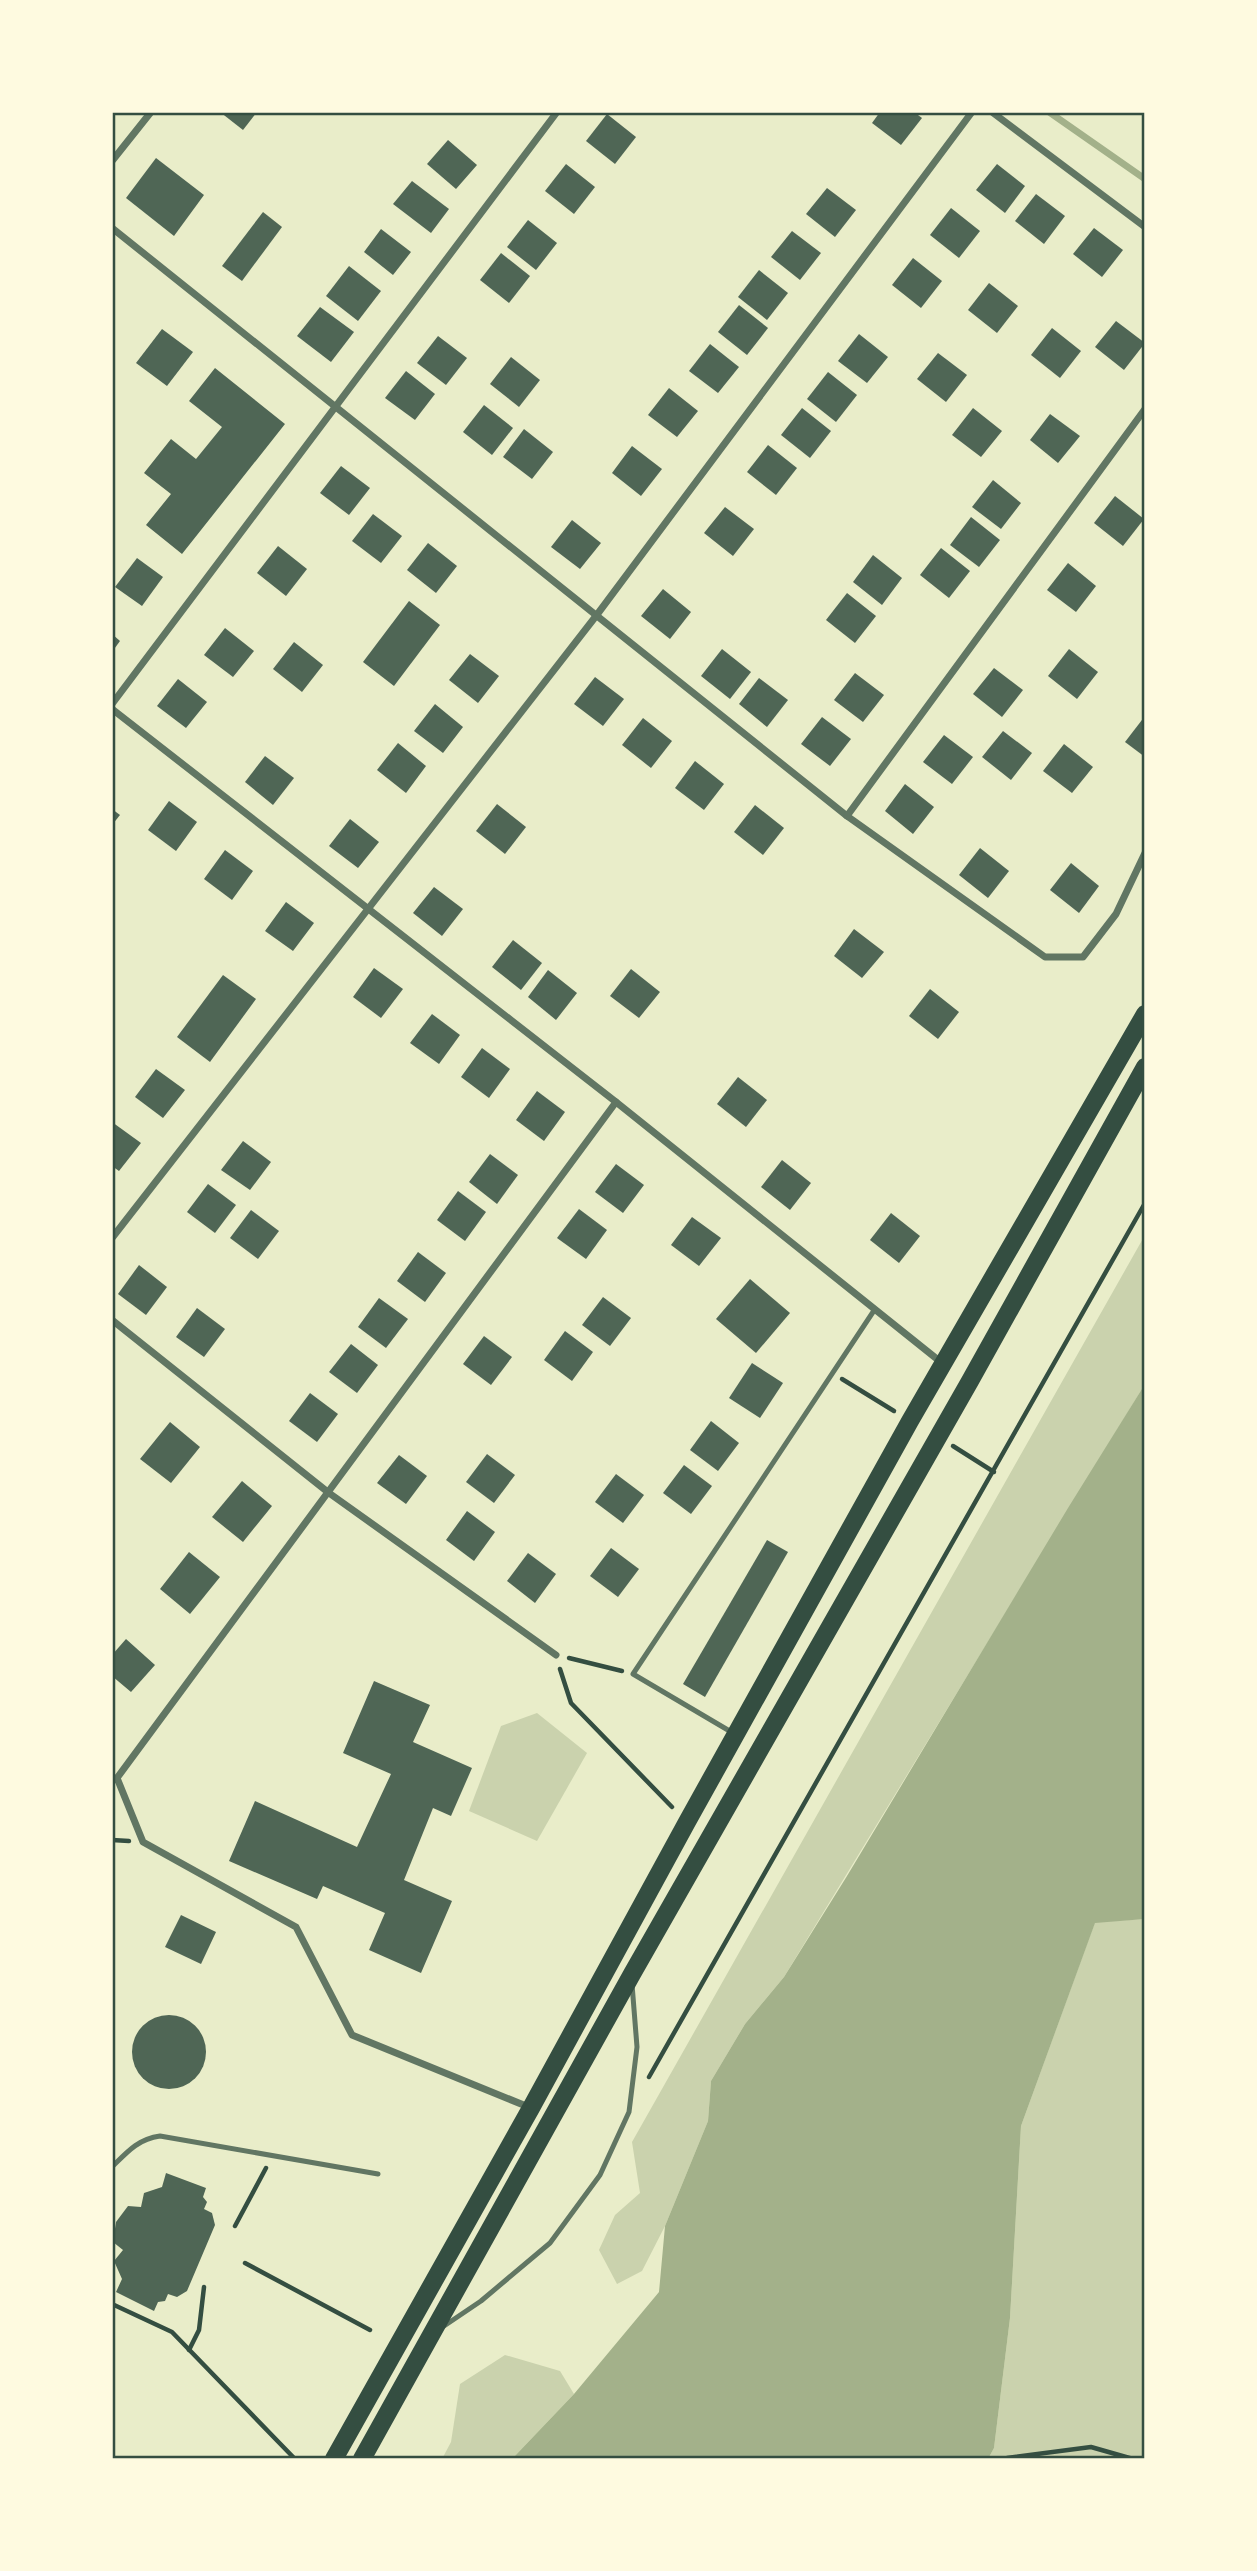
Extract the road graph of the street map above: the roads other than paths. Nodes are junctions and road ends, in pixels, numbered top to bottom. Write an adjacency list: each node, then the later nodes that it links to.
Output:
1 (151, 112): 5 (street)
2 (557, 112): 8 (street)
3 (972, 112): 10 (street)
4 (992, 112): 6 (street)
5 (112, 162)
6 (1145, 227)
7 (112, 228): 8 (street)
8 (335, 408): 10 (street); 11 (street)
9 (1145, 409): 13 (street)
10 (596, 616): 13 (street); 15 (street)
11 (112, 704)
12 (112, 709): 15 (street)
13 (847, 816): 14 (street)
14 (1145, 853)
15 (368, 907): 18 (street); 19 (street)
16 (1145, 1014): 22 (main road)
17 (1145, 1067): 23 (main road)
18 (616, 1102): 20 (street); 24 (street)
19 (112, 1238)
20 (875, 1309): 22 (street); 26 (lane)
21 (112, 1320): 24 (street)
22 (944, 1365): 23 (main road); 26 (main road)
23 (970, 1381): 28 (main road)
24 (329, 1493): 25 (street); 27 (street)
25 (556, 1655)
26 (735, 1735): 29 (main road)
27 (115, 1780): 29 (street)
28 (632, 1975): 32 (main road); 32 (lane)
29 (531, 2108): 33 (main road)
30 (112, 2166): 31 (lane)
31 (379, 2174)
32 (433, 2333): 34 (main road)
33 (334, 2459)
34 (362, 2459)

